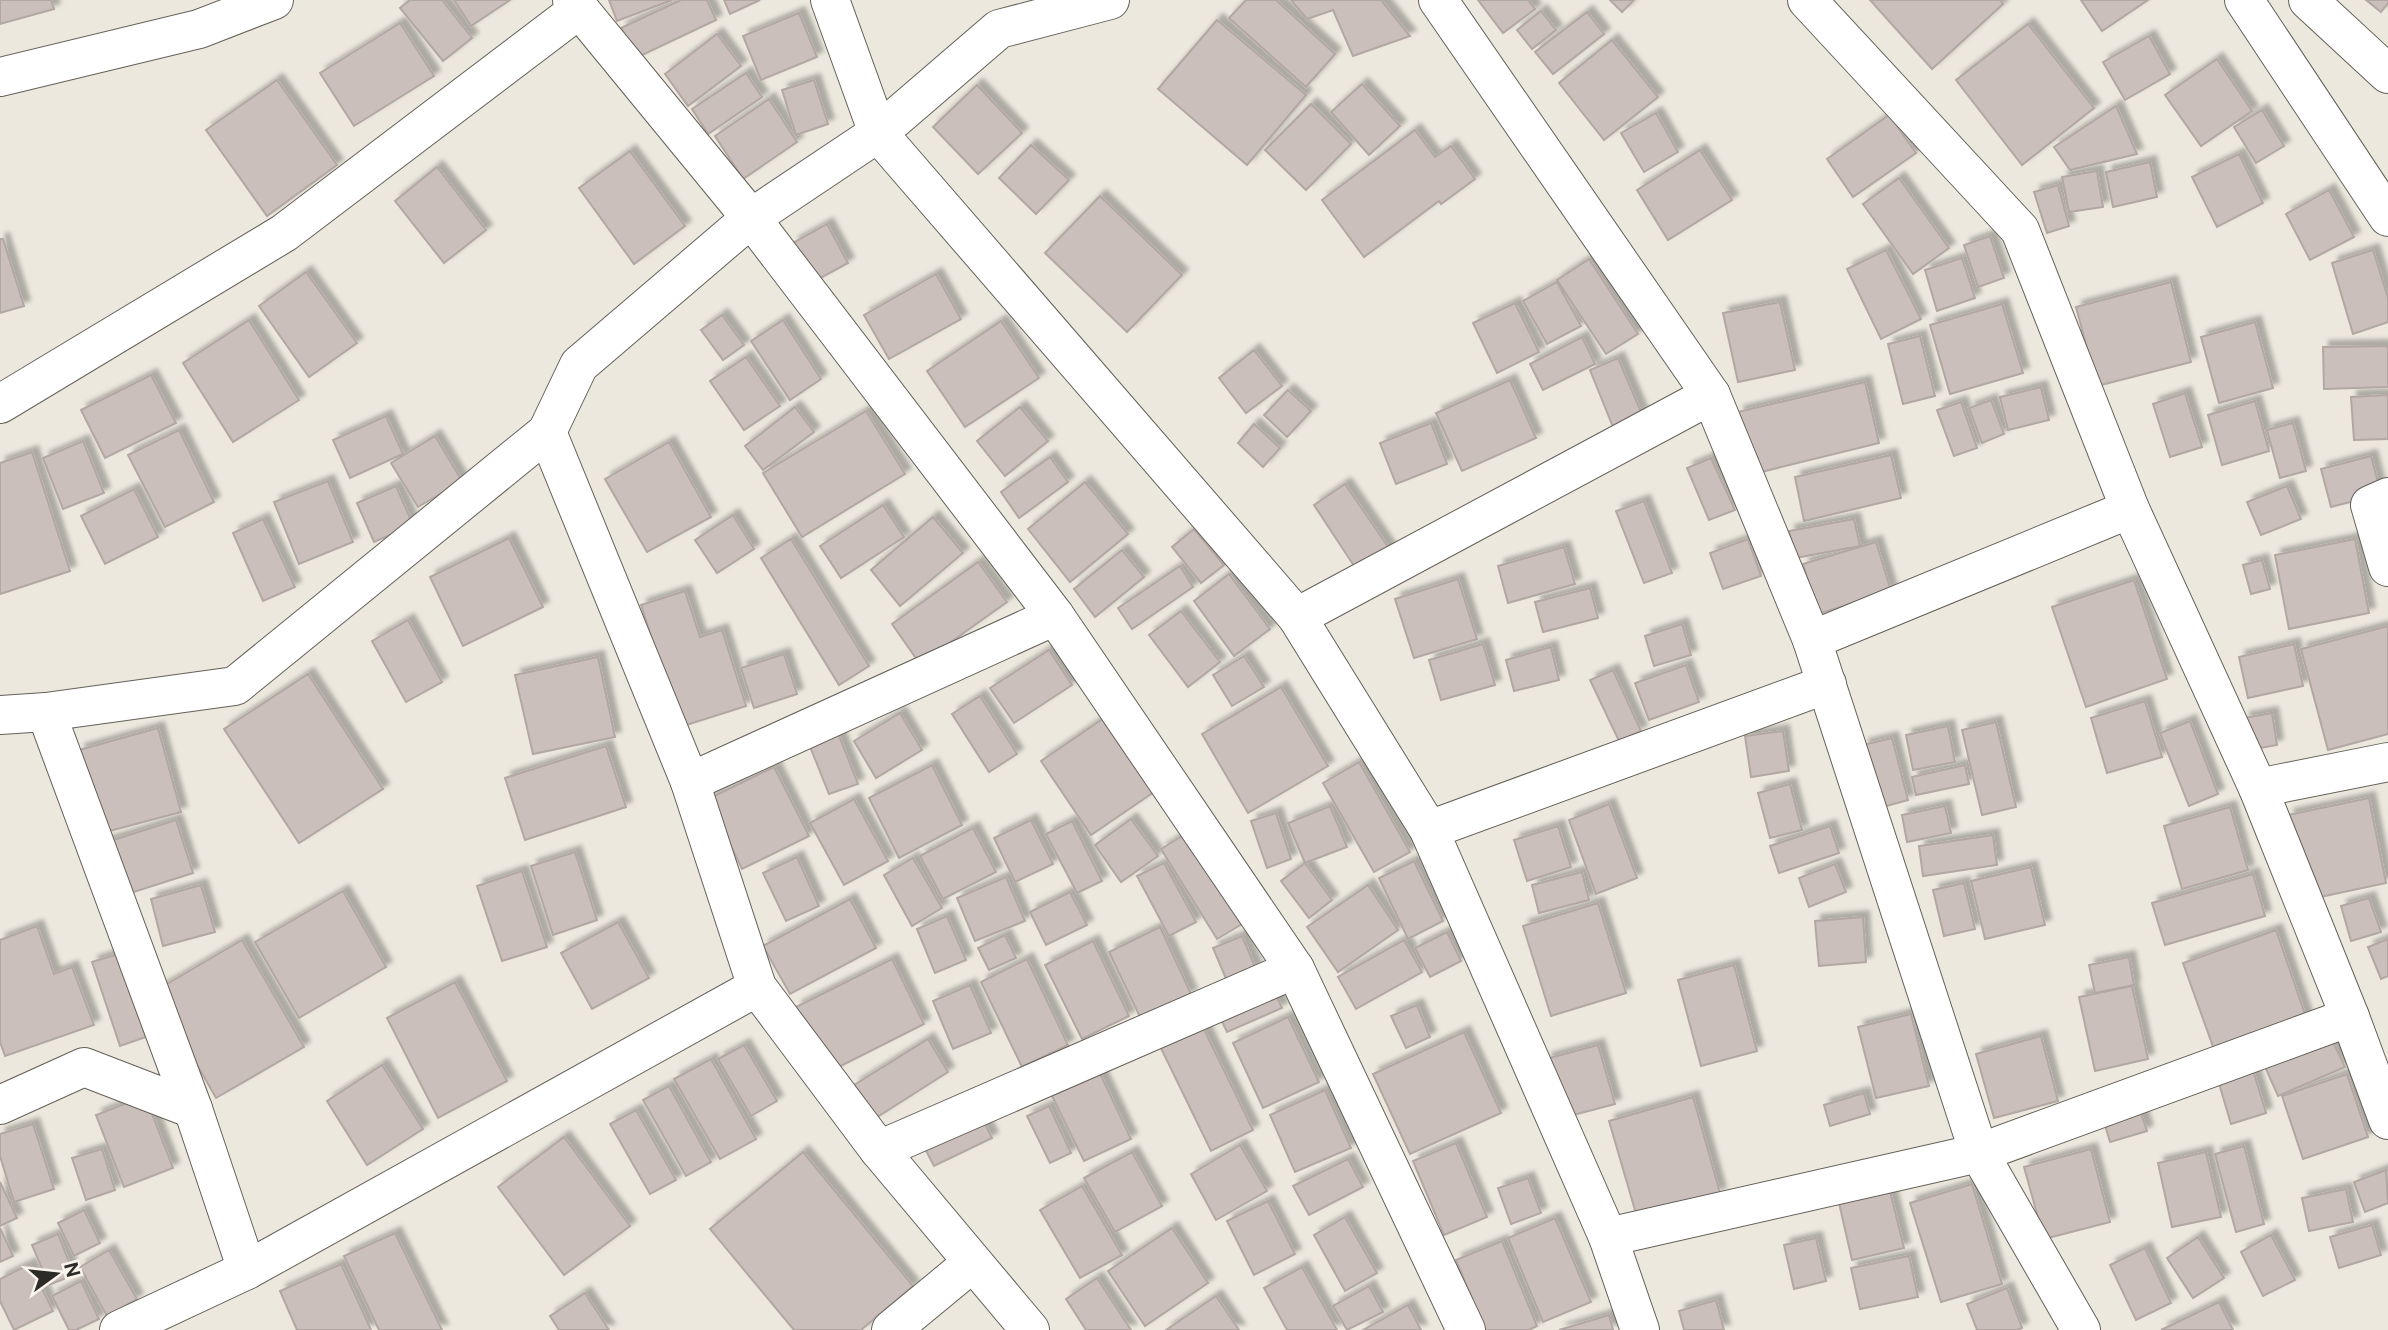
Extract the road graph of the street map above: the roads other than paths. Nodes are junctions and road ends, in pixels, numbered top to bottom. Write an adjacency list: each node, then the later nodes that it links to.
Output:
1 (274, 0): 10 (street)
2 (830, 0): 11 (street)
3 (1110, 0): 11 (street)
4 (1438, 0): 14 (street)
5 (1807, 0): 18 (street)
6 (2244, 0): 12 (street)
7 (2308, 0): 9 (street)
8 (575, 5): 13 (street); 15 (street)
9 (2388, 74)
10 (0, 77)
11 (878, 133): 13 (street); 21 (street)
12 (2388, 217)
13 (751, 218): 16 (street); 20 (street)
14 (1711, 395): 21 (street); 22 (street)
15 (0, 404)
16 (547, 432): 24 (street); 27 (street)
17 (2388, 497): 19 (street)
18 (2130, 509): 22 (street); 28 (street)
19 (2388, 567)
20 (1055, 616): 27 (street); 30 (street)
21 (1297, 617): 29 (street)
22 (1812, 640): 23 (street)
23 (1828, 684): 29 (street); 37 (street)
24 (46, 712): 25 (street); 34 (street)
25 (0, 715)
26 (2388, 762): 28 (street)
27 (690, 782): 31 (street)
28 (2258, 788): 32 (street)
29 (1429, 830): 38 (street)
30 (1295, 969): 36 (street); 44 (street)
31 (757, 987): 36 (street); 40 (street)
32 (2350, 1017): 35 (street); 37 (street)
33 (0, 1105): 34 (street)
34 (193, 1109): 40 (street)
35 (2388, 1120)
36 (879, 1150): 39 (street)
37 (1979, 1153): 38 (street); 46 (street)
38 (1608, 1237): 45 (street)
39 (972, 1263): 42 (street); 43 (street)
40 (247, 1270): 41 (street)
41 (127, 1329)
42 (891, 1330)
43 (1030, 1330)
44 (1466, 1330)
45 (1640, 1330)
46 (2081, 1330)

